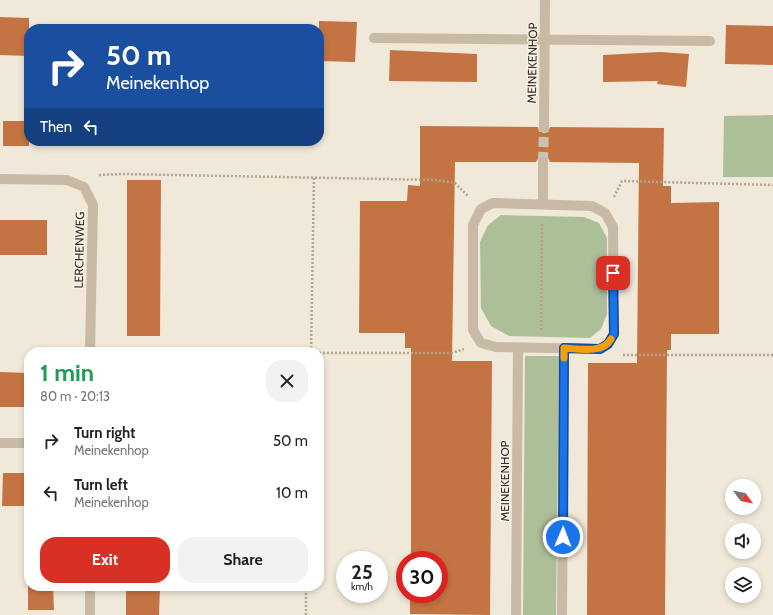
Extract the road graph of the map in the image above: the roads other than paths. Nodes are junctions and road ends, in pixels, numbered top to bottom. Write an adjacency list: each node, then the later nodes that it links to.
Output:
1 (545, 0): 3 (street, MEINEKENHOP)
2 (374, 38): 3 (street)
3 (545, 40): 4 (street); 5 (street, MEINEKENHOP)
4 (710, 41)
5 (544, 127)
6 (543, 162): 8 (street)
7 (0, 179): 9 (street, LERCHENWEG)
8 (543, 204): 10 (street); 11 (street)
9 (90, 347)
10 (518, 348): 11 (street); 16 (street, MEINEKENHOP)
11 (564, 348): 17 (street)
12 (0, 443): 13 (street)
13 (24, 444)
14 (90, 591): 15 (street)
15 (90, 615)
16 (516, 615)
17 (562, 615)

